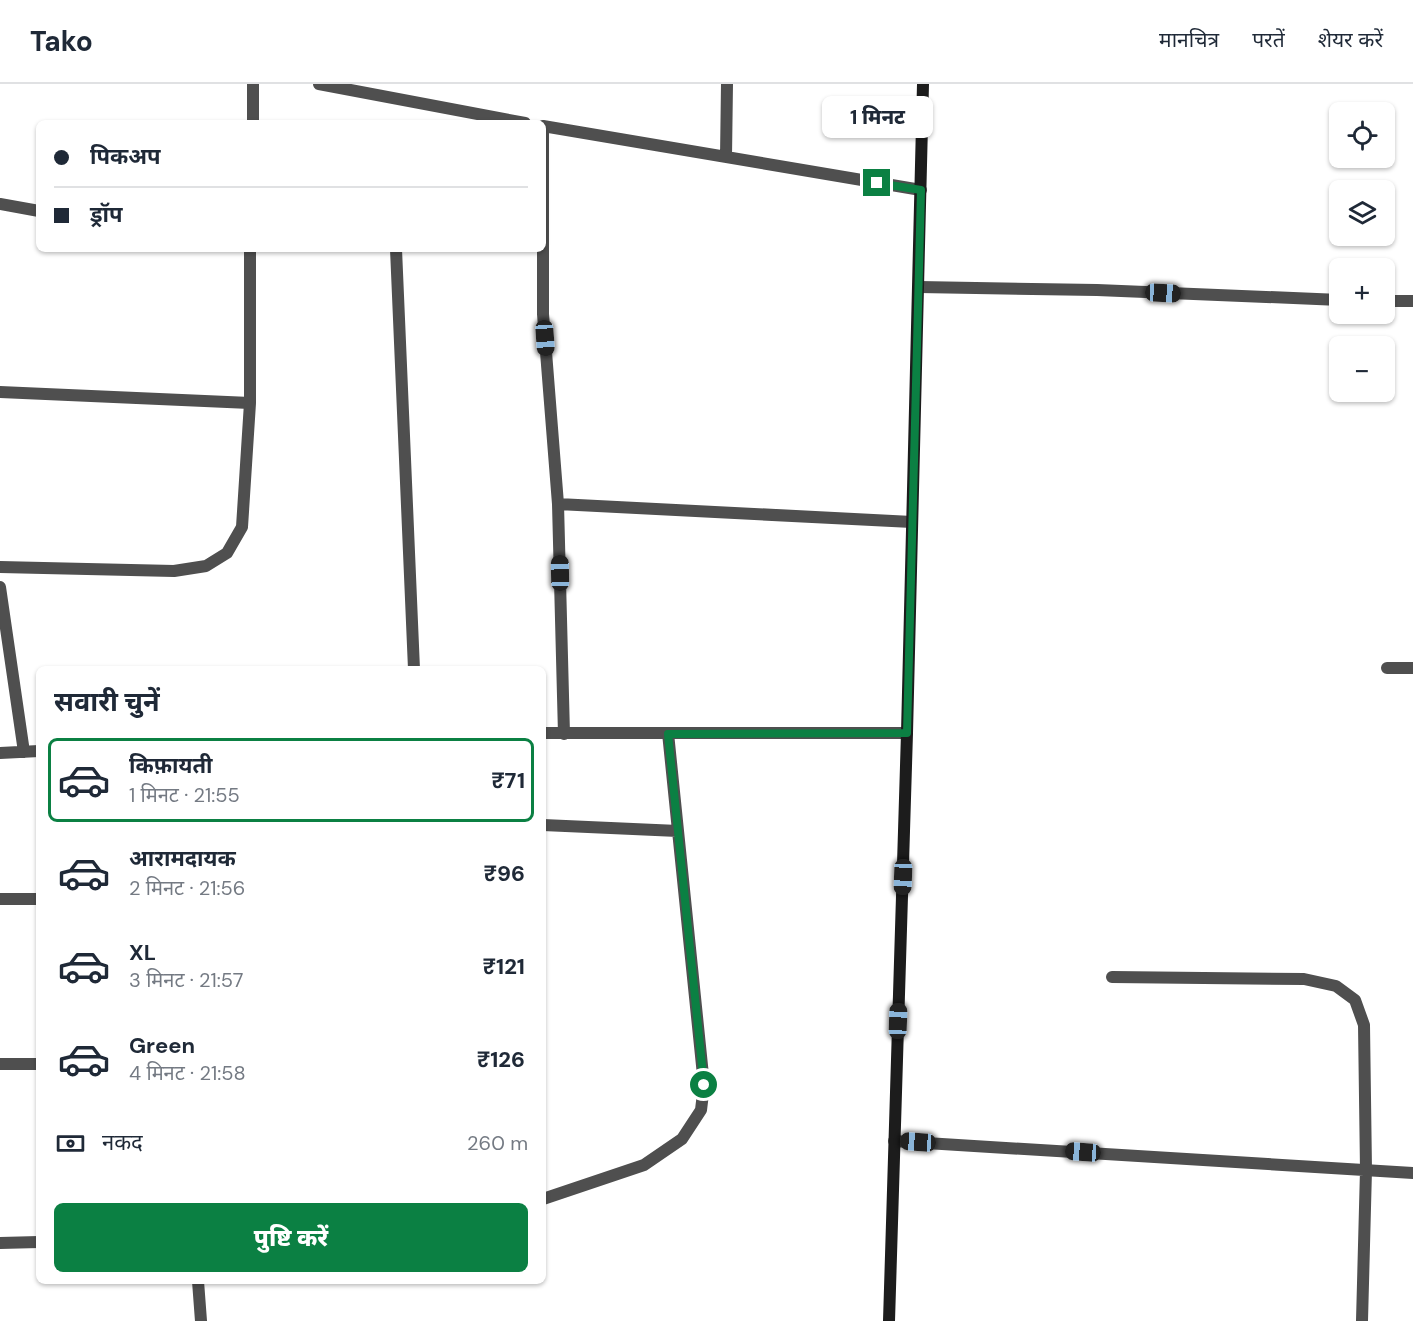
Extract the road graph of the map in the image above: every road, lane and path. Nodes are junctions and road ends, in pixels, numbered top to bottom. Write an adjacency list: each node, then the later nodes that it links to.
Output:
1 (253, 84): 5 (street)
2 (319, 84): 6 (street)
3 (727, 84): 8 (street)
4 (923, 84): 9 (street)
5 (253, 120)
6 (509, 120)
7 (546, 127): 8 (street)
8 (726, 157): 9 (street)
9 (921, 190): 15 (street)
10 (0, 204): 11 (street)
11 (36, 210)
12 (248, 252): 20 (street)
13 (396, 252): 25 (street)
14 (543, 252): 21 (street)
15 (919, 286): 16 (street); 22 (street)
16 (1329, 300)
17 (1395, 301): 18 (street)
18 (1413, 301)
19 (0, 392): 20 (street)
20 (250, 403): 23 (street)
21 (558, 504): 22 (street); 30 (street)
22 (912, 522): 28 (street)
23 (0, 567)
24 (0, 586): 33 (street)
25 (414, 666)
26 (1387, 668): 27 (street)
27 (1413, 668)
28 (907, 733): 31 (street); 42 (street)
29 (546, 734): 30 (street)
30 (564, 734): 31 (street)
31 (668, 734): 36 (street)
32 (36, 751): 33 (street)
33 (24, 752): 34 (street)
34 (0, 753)
35 (546, 825): 36 (street)
36 (678, 831): 45 (street)
37 (0, 899): 38 (street)
38 (36, 899)
39 (1112, 977): 43 (street)
40 (0, 1064): 41 (street)
41 (36, 1064)
42 (894, 1141): 43 (street); 50 (street)
43 (1366, 1170): 44 (street); 51 (street)
44 (1413, 1173)
45 (546, 1198)
46 (36, 1242): 47 (street)
47 (0, 1243)
48 (198, 1284): 49 (street)
49 (201, 1321)
50 (889, 1321)
51 (1362, 1321)

